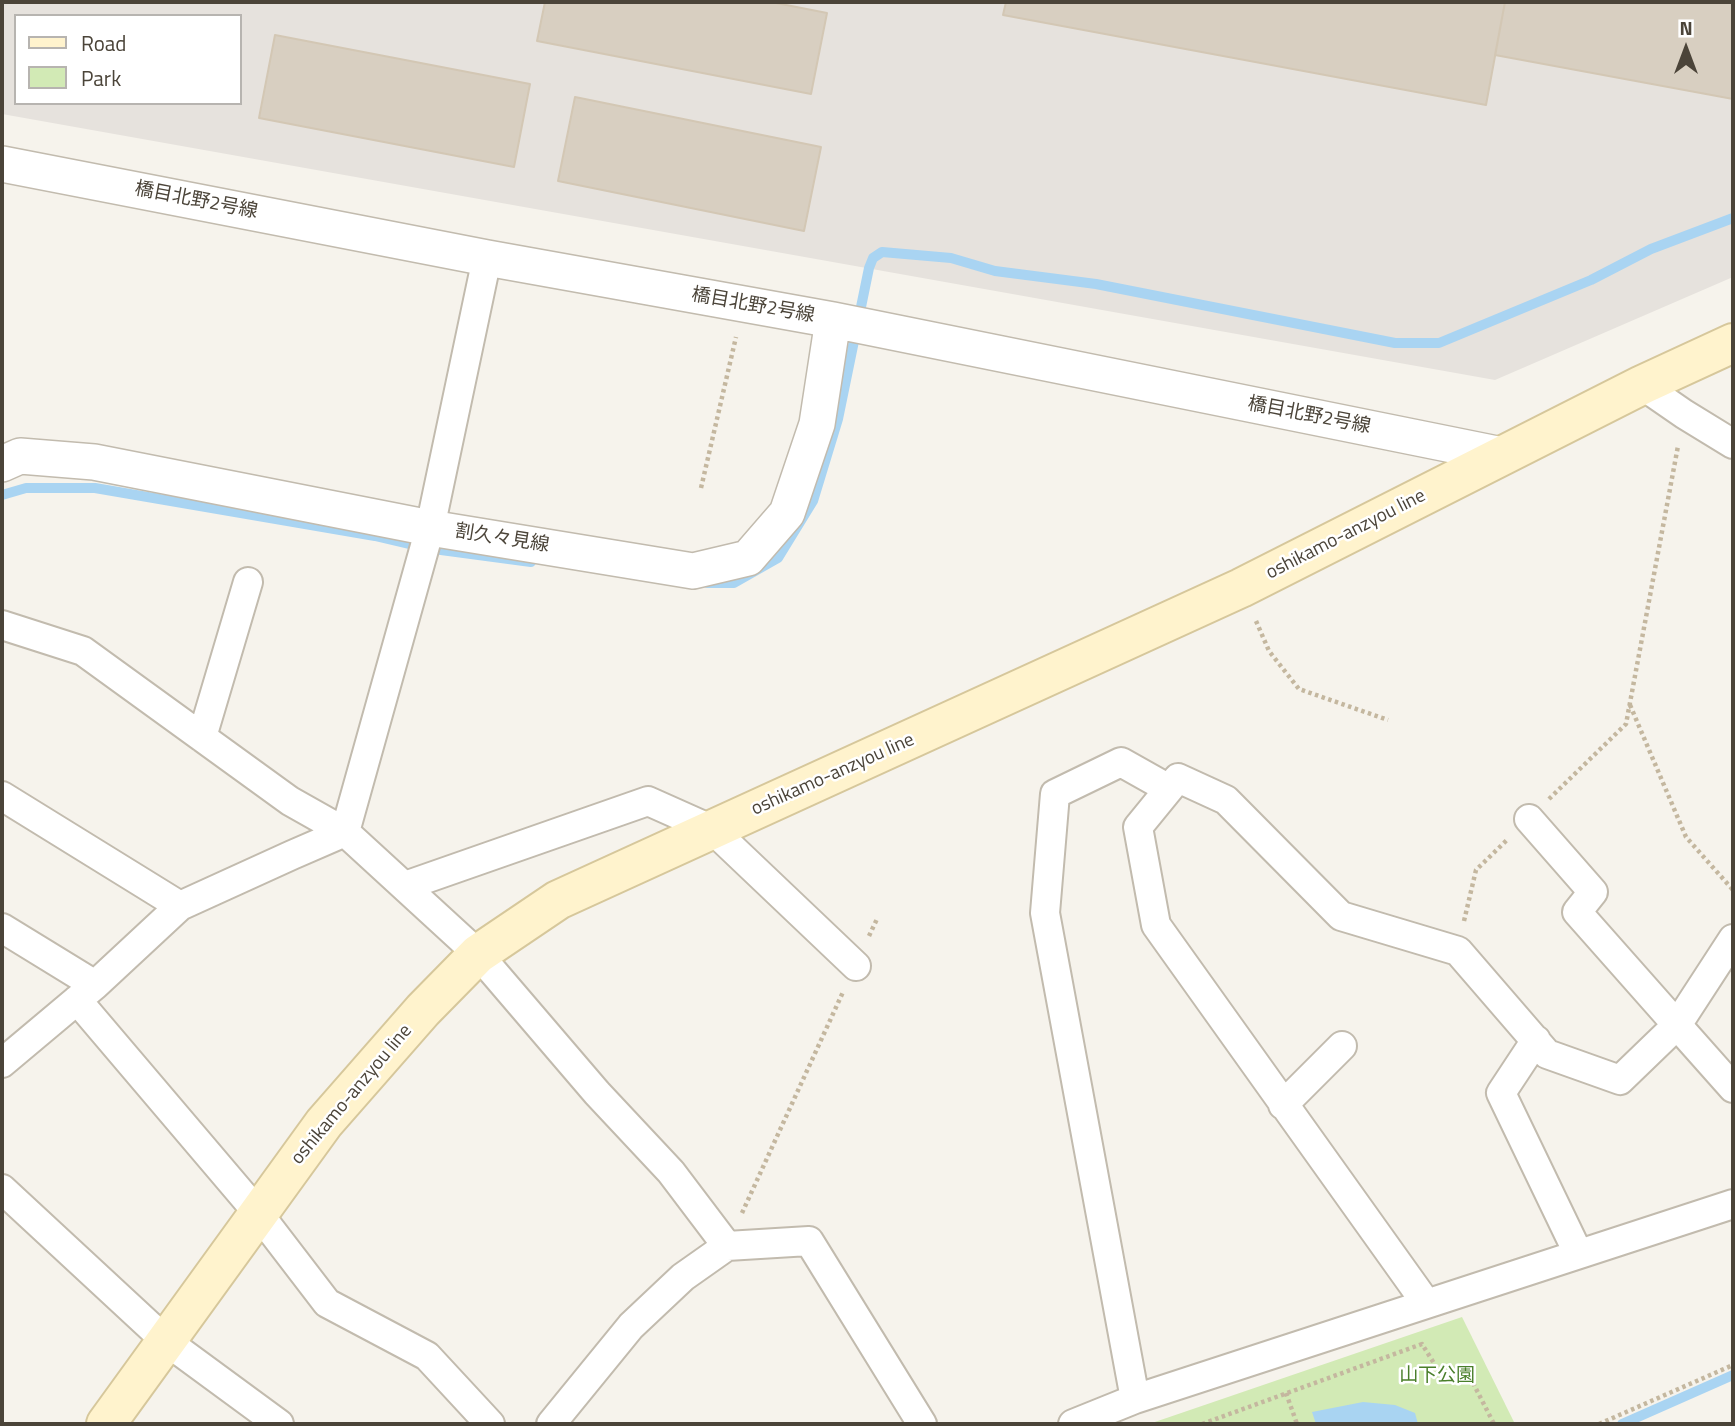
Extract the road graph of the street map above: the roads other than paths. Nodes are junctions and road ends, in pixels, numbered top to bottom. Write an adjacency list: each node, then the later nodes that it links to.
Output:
1 (2, 164): 2 (street, 橋目北野2号線)
2 (487, 258): 3 (street, 橋目北野2号線); 9 (street)
3 (833, 320): 7 (street, 橋目北野2号線); 9 (street, 割久々見線)
4 (1733, 343): 5 (main road, oshikamo-anzyou line)
5 (1642, 385): 6 (street); 7 (main road, oshikamo-anzyou line)
6 (1733, 444)
7 (1502, 455): 16 (main road, oshikamo-anzyou line)
8 (2, 464): 9 (street, 割久々見線)
9 (430, 527): 17 (street)
10 (248, 582): 12 (street)
11 (2, 625): 12 (street)
12 (202, 737): 17 (street)
13 (1169, 789): 26 (street); 30 (street); 38 (street)
14 (2, 796): 19 (street)
15 (1529, 819): 25 (street)
16 (713, 830): 18 (street); 22 (main road, oshikamo-anzyou line); 23 (street)
17 (345, 832): 18 (street); 19 (street)
18 (405, 886): 22 (street)
19 (180, 906): 24 (street)
20 (2, 928): 24 (street)
21 (1733, 939): 25 (street)
22 (478, 954): 33 (main road, oshikamo-anzyou line); 34 (street)
23 (856, 965)
24 (85, 992): 28 (street); 33 (street)
25 (1677, 1025): 26 (street); 29 (street)
26 (1535, 1040): 35 (street)
27 (1342, 1045): 30 (street)
28 (2, 1063)
29 (1733, 1088)
30 (1283, 1105): 36 (street)
31 (2, 1189): 37 (street)
32 (1733, 1204): 35 (street)
33 (258, 1213): 37 (main road, oshikamo-anzyou line); 41 (street)
34 (727, 1246): 42 (street); 43 (street)
35 (1578, 1253): 36 (street)
36 (1426, 1303): 38 (street)
37 (166, 1341): 39 (main road, oshikamo-anzyou line); 40 (street)
38 (1135, 1398): 44 (street)
39 (106, 1424)
40 (279, 1424)
41 (490, 1424)
42 (551, 1424)
43 (922, 1424)
44 (1073, 1424)

